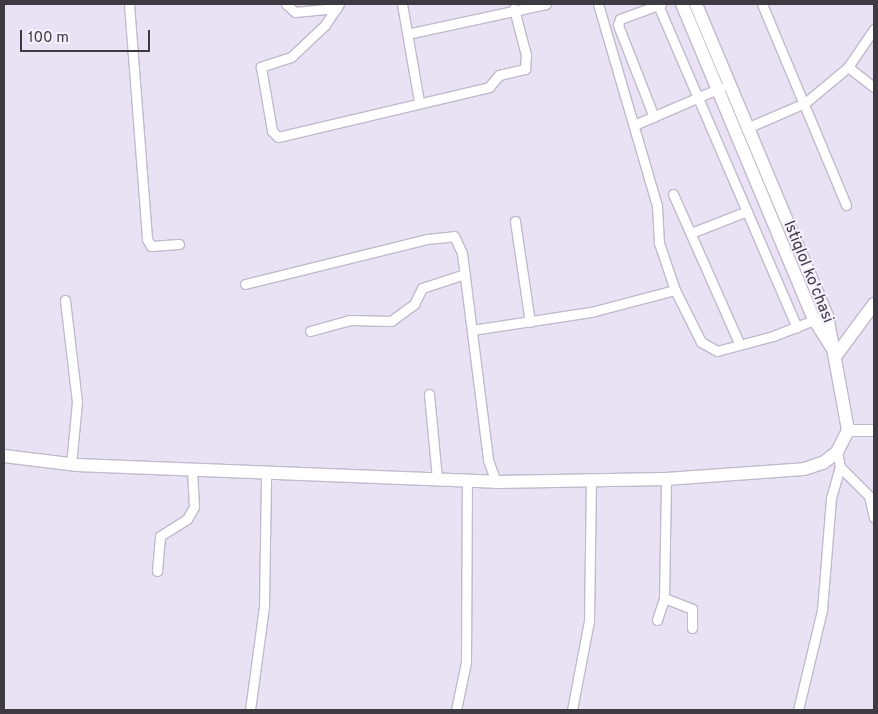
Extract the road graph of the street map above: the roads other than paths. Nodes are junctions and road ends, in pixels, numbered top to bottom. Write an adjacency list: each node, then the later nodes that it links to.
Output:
1 (129, 4): 28 (street)
2 (286, 4): 10 (street)
3 (402, 4): 13 (street)
4 (546, 4): 11 (street)
5 (598, 4): 21 (street)
6 (660, 4): 17 (street); 20 (street)
7 (682, 4): 16 (main road, Istiqlol ko'chasi)
8 (697, 4): 22 (main road, Istiqlol ko'chasi)
9 (762, 4): 19 (street)
10 (338, 6): 18 (street)
11 (514, 9): 13 (street); 18 (street)
12 (874, 29): 14 (street)
13 (407, 34): 18 (street)
14 (848, 67): 15 (street); 19 (street)
15 (874, 87)
16 (720, 88): 17 (street); 35 (main road, Istiqlol ko'chasi)
17 (697, 98): 20 (street); 25 (street)
18 (419, 101)
19 (805, 103): 22 (street); 24 (street)
20 (654, 117): 21 (street)
21 (634, 125): 31 (street)
22 (749, 127): 34 (main road, Istiqlol ko'chasi)
23 (673, 194): 27 (street)
24 (846, 205)
25 (747, 212): 27 (street); 37 (street)
26 (515, 221): 36 (street)
27 (690, 233): 40 (street)
28 (179, 244)
29 (465, 274): 30 (street); 38 (street); 39 (street)
30 (246, 284)
31 (675, 290): 36 (street); 40 (street)
32 (65, 300): 47 (street)
33 (874, 304): 41 (main road)
34 (828, 316): 35 (street); 41 (main road, Istiqlol ko'chasi)
35 (814, 319): 37 (street); 41 (main road, Istiqlol ko'chasi)
36 (530, 322): 38 (street)
37 (798, 327): 40 (street)
38 (472, 330): 54 (street)
39 (310, 331)
40 (740, 345)
41 (836, 354): 43 (main road)
42 (429, 394): 51 (street)
43 (848, 430): 44 (street); 45 (main road)
44 (874, 430)
45 (836, 452): 48 (street); 52 (main road)
46 (4, 456): 47 (main road)
47 (71, 464): 49 (main road)
48 (840, 467): 56 (street); 64 (street)
49 (192, 469): 50 (main road); 57 (street)
50 (266, 472): 51 (main road); 61 (street)
51 (437, 479): 53 (main road)
52 (666, 479): 55 (main road); 58 (street)
53 (466, 480): 54 (main road); 62 (street)
54 (496, 482): 55 (main road)
55 (590, 482): 63 (street)
56 (874, 517)
57 (157, 571)
58 (664, 598): 59 (street); 60 (street)
59 (657, 620)
60 (692, 628)
61 (250, 710)
62 (456, 710)
63 (572, 710)
64 (798, 710)

